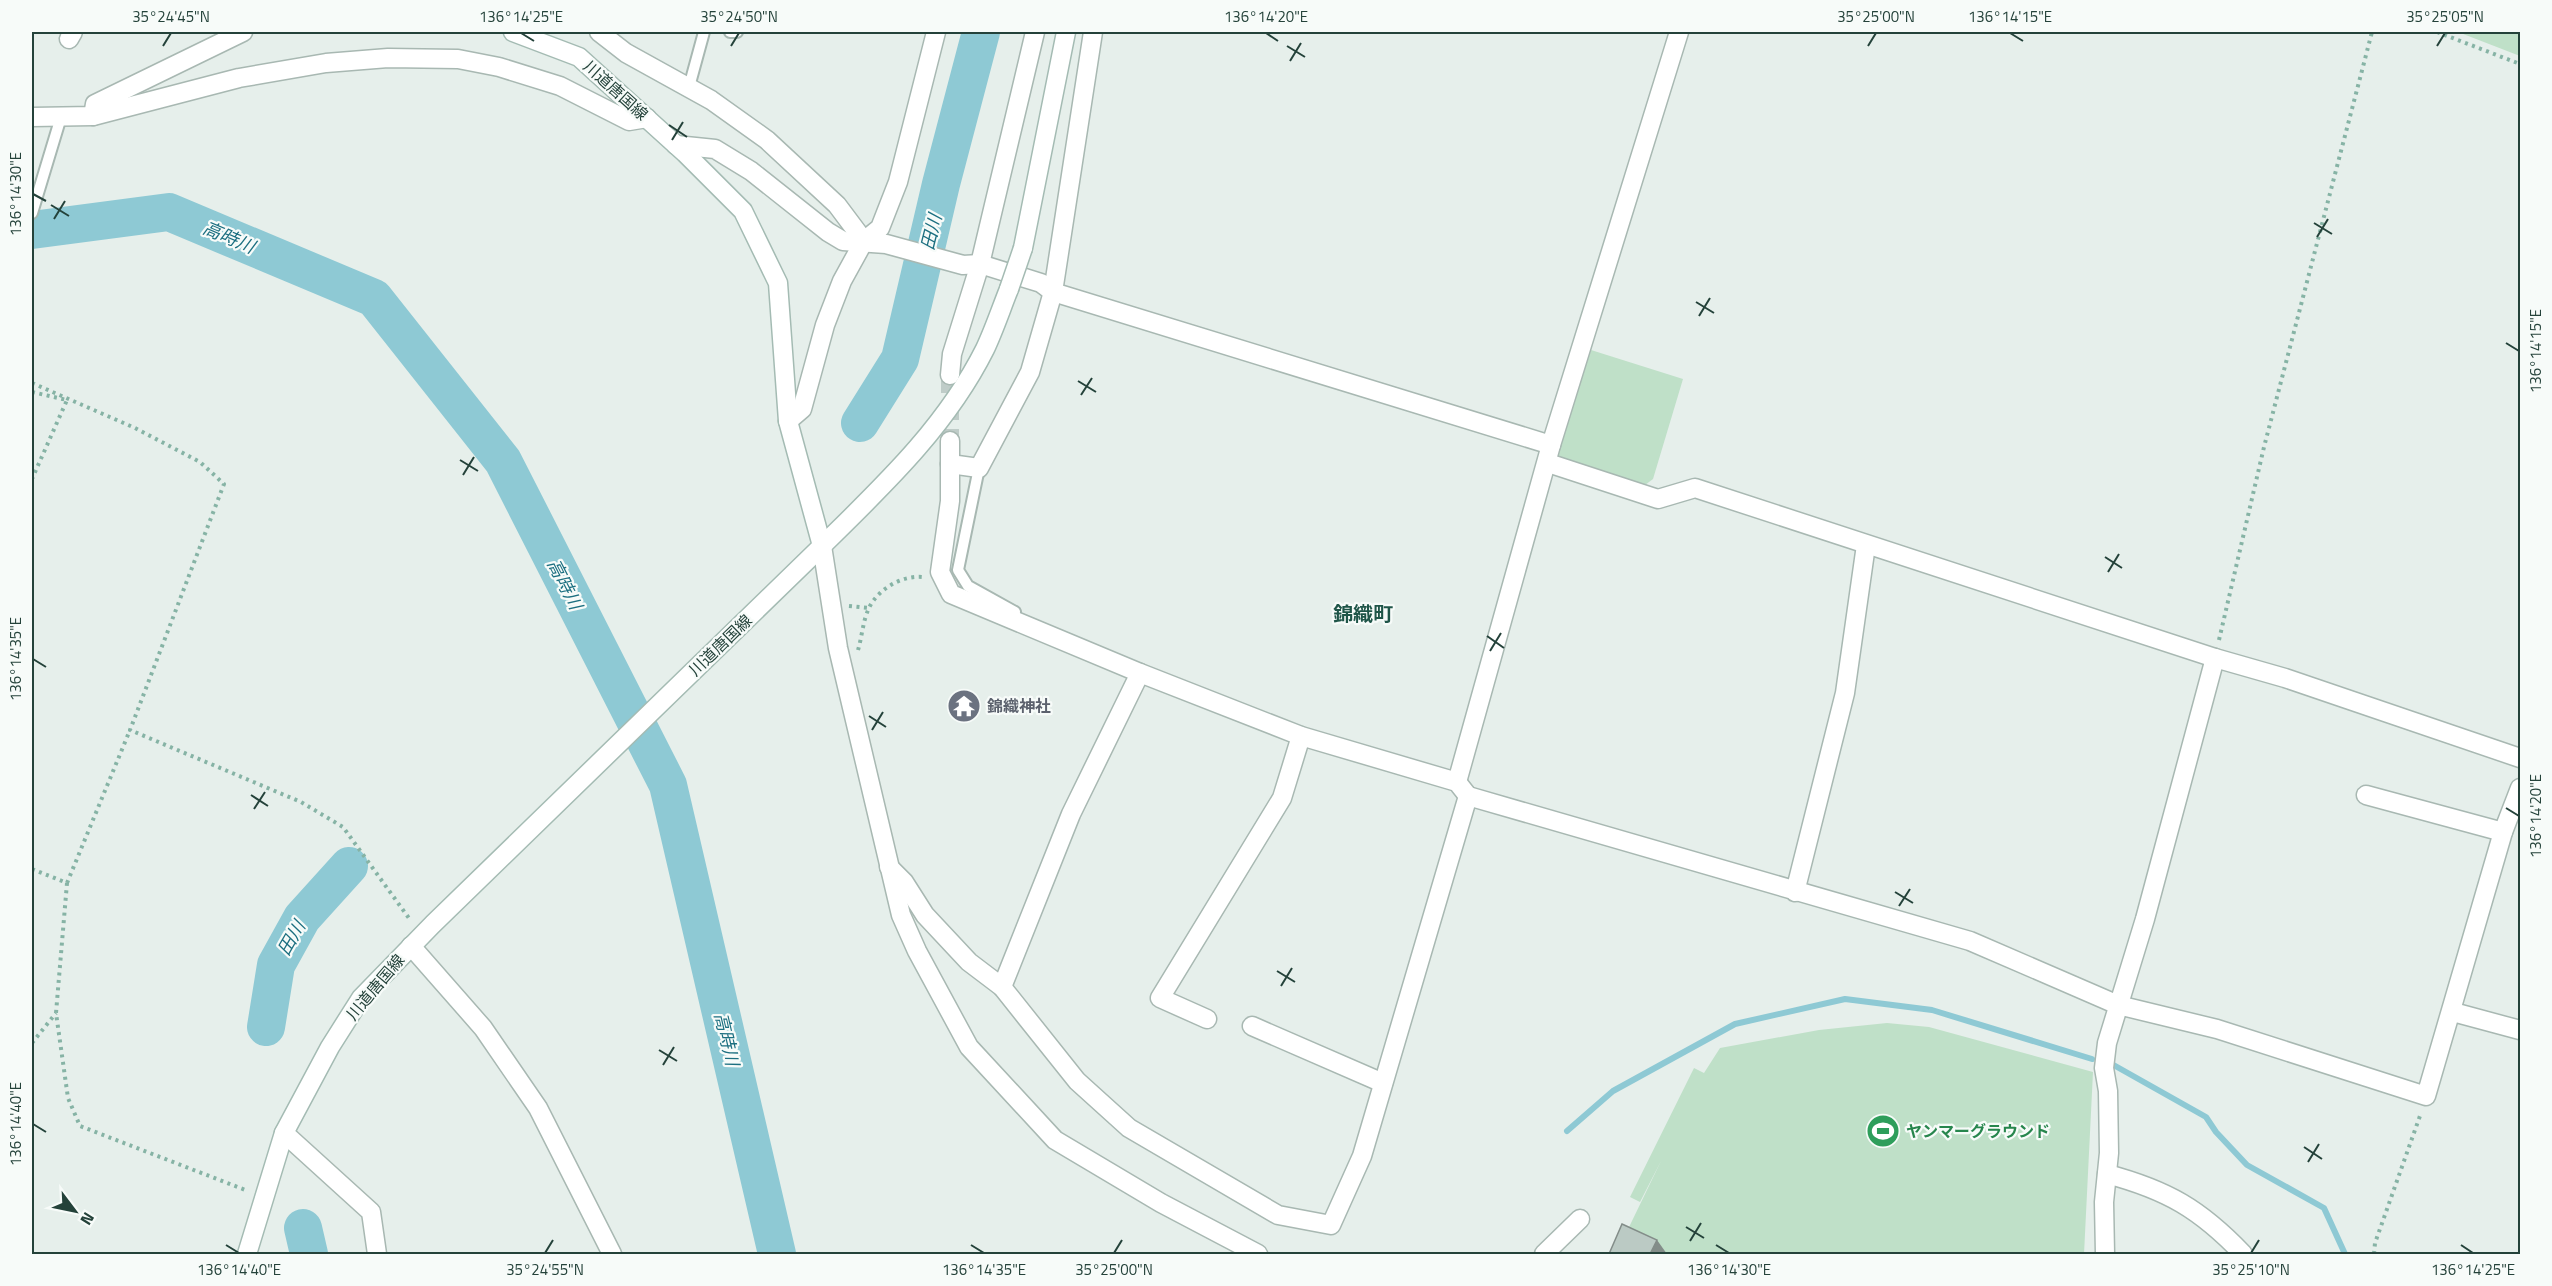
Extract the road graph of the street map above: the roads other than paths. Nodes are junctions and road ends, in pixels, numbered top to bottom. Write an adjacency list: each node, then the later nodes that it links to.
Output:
1 (243, 32): 13 (street)
2 (513, 32): 16 (street, 川道唐国線)
3 (599, 32): 12 (street)
4 (704, 32): 12 (lane)
5 (730, 32): 6 (lane)
6 (737, 32)
7 (936, 32): 19 (street)
8 (1035, 32): 20 (street)
9 (1066, 32): 29 (street, bridge)
10 (1093, 32): 21 (street)
11 (1679, 32): 25 (street)
12 (689, 87): 19 (street)
13 (93, 116): 15 (street); 16 (street)
14 (32, 117): 15 (street)
15 (61, 117): 18 (lane)
16 (647, 118): 17 (street, 川道唐国線)
17 (676, 145): 19 (street); 23 (street, 川道唐国線)
18 (32, 213)
19 (864, 241): 20 (street); 23 (street)
20 (971, 264): 21 (street); 22 (street)
21 (1053, 292): 25 (street); 27 (street)
22 (950, 375)
23 (788, 421): 29 (street, 川道唐国線)
24 (950, 441): 26 (street)
25 (1550, 454): 28 (street); 36 (street)
26 (950, 464): 27 (street); 30 (street)
27 (980, 468): 30 (lane)
28 (1866, 545): 31 (street); 40 (street)
29 (822, 546): 39 (street); 41 (street, 川道唐国線)
30 (1029, 627): 32 (street)
31 (2215, 658): 34 (street); 43 (street)
32 (1140, 673): 33 (street); 42 (street)
33 (1301, 736): 36 (street); 45 (street)
34 (2520, 758)
35 (2520, 788): 38 (street)
36 (1462, 789): 40 (street); 48 (street)
37 (2366, 795): 38 (street)
38 (2503, 832): 44 (street)
39 (889, 867): 42 (street); 55 (street)
40 (1795, 892): 43 (street)
41 (422, 935): 49 (street, 川道唐国線); 54 (street)
42 (1002, 987): 48 (street)
43 (2118, 1005): 44 (street); 50 (street)
44 (2453, 1012): 47 (street)
45 (1207, 1019)
46 (1252, 1026): 48 (street)
47 (2520, 1030)
48 (1383, 1083)
49 (284, 1133): 52 (street, 川道唐国線); 53 (street)
50 (2107, 1174): 57 (street); 58 (street)
51 (1580, 1219): 56 (street)
52 (247, 1254)
53 (377, 1254)
54 (612, 1254)
55 (1258, 1254)
56 (1544, 1254)
57 (2105, 1254)
58 (2243, 1254)

